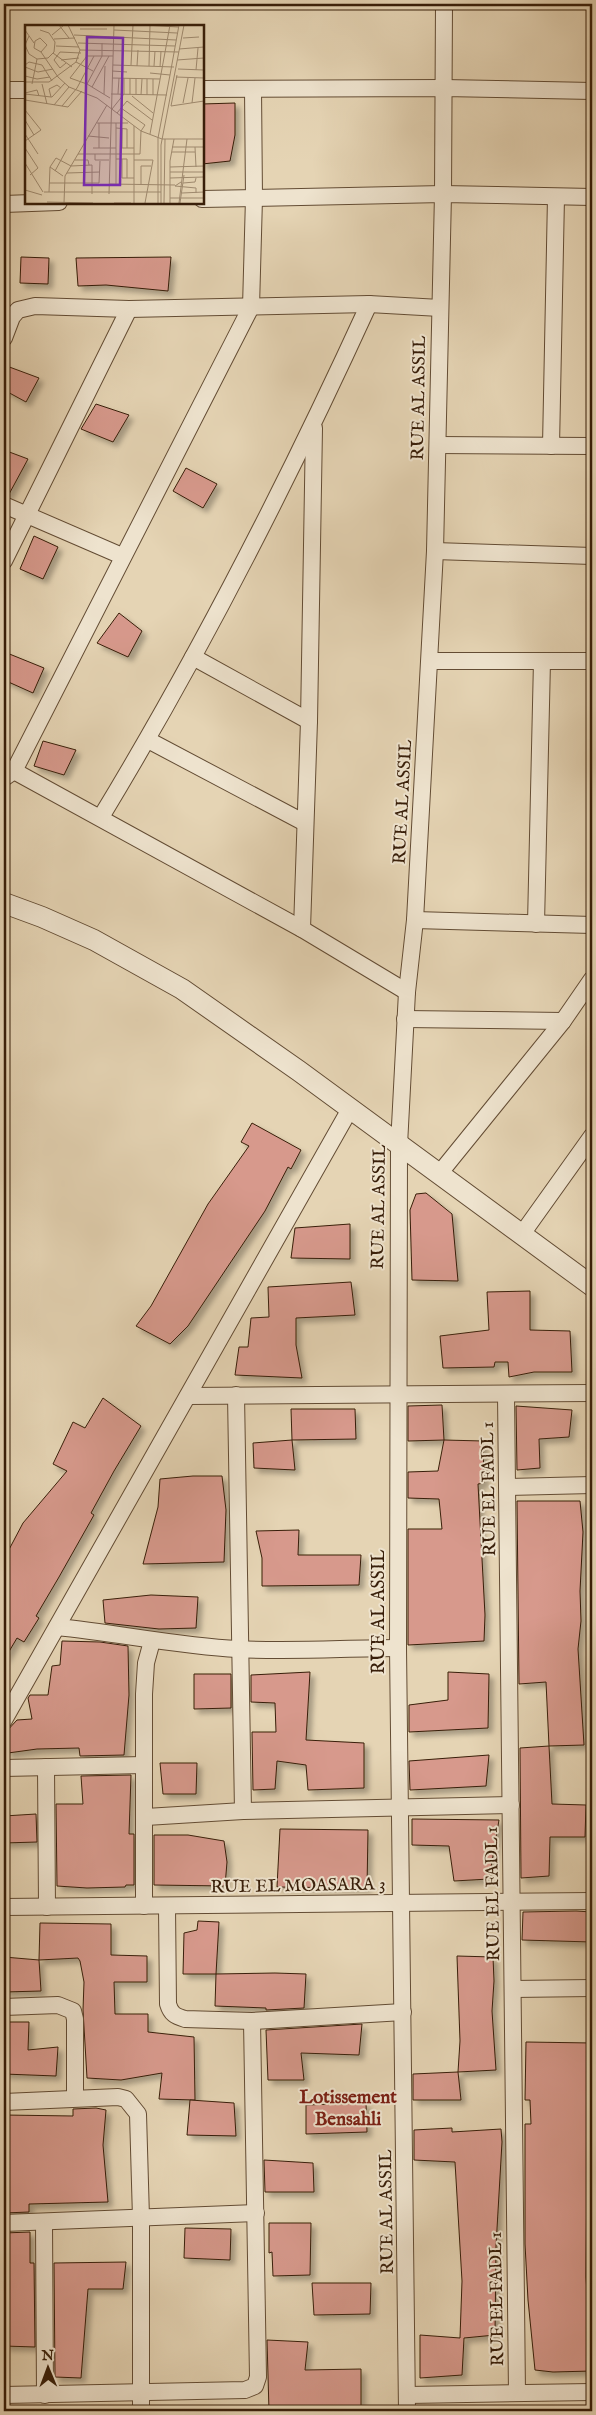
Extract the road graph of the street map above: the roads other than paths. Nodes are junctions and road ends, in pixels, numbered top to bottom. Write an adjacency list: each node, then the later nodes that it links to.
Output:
1 (444, 4): 2 (street, RUE AL ASSIL)
2 (444, 88): 4 (street); 7 (street); 8 (street, RUE AL ASSIL)
3 (204, 89): 4 (street)
4 (253, 89): 10 (street)
5 (4, 90): 6 (street)
6 (25, 90)
7 (592, 91)
8 (443, 194): 9 (street); 10 (street); 17 (street, RUE AL ASSIL)
9 (556, 197): 11 (street); 22 (street)
10 (254, 198): 12 (street); 16 (street)
11 (592, 198)
12 (204, 199)
13 (25, 203): 14 (street)
14 (4, 204)
15 (369, 304): 16 (street); 17 (street); 20 (street)
16 (251, 307): 18 (street); 27 (street)
17 (440, 308): 21 (street, RUE AL ASSIL)
18 (129, 309): 19 (street); 25 (street)
19 (4, 338)
20 (314, 424): 30 (street); 34 (street)
21 (438, 445): 22 (street); 26 (street, RUE AL ASSIL)
22 (551, 446): 23 (street)
23 (592, 446)
24 (4, 506): 25 (street)
25 (27, 516): 27 (street); 29 (street)
26 (435, 551): 28 (street); 32 (street, RUE AL ASSIL)
27 (122, 556): 36 (street)
28 (592, 556)
29 (4, 561)
30 (193, 657): 34 (street); 35 (street)
31 (542, 660): 32 (street); 33 (street); 41 (street)
32 (430, 661): 40 (street, RUE AL ASSIL)
33 (592, 661)
34 (309, 721): 38 (street)
35 (148, 740): 37 (street); 38 (street)
36 (9, 775): 37 (street)
37 (101, 817): 43 (street)
38 (304, 823): 43 (street)
39 (4, 903): 48 (street)
40 (415, 920): 41 (street); 45 (street, RUE AL ASSIL)
41 (536, 924): 42 (street)
42 (592, 925)
43 (302, 929): 45 (street)
44 (592, 979): 47 (street)
45 (406, 992): 46 (street, RUE AL ASSIL)
46 (405, 1019): 47 (street); 49 (street, RUE AL ASSIL)
47 (563, 1020): 51 (street)
48 (350, 1109): 49 (street); 58 (street)
49 (399, 1145): 51 (street); 57 (street, RUE AL ASSIL)
50 (589, 1146): 52 (street)
51 (440, 1174): 52 (street)
52 (522, 1234): 53 (street)
53 (592, 1286)
54 (592, 1393): 55 (street)
55 (506, 1394): 57 (street); 60 (street, RUE EL FADL 1)
56 (236, 1395): 57 (street); 58 (street); 64 (street)
57 (397, 1395): 63 (street, RUE AL ASSIL)
58 (188, 1396): 61 (street)
59 (592, 1485): 60 (street)
60 (508, 1487): 69 (street, RUE EL FADL 1)
61 (57, 1626): 62 (street); 65 (street)
62 (152, 1641): 64 (street); 66 (street)
63 (398, 1648): 64 (street); 70 (street, RUE AL ASSIL)
64 (239, 1649): 71 (street)
65 (4, 1720)
66 (143, 1765): 67 (street); 72 (street)
67 (46, 1767): 68 (street); 78 (street)
68 (4, 1768)
69 (511, 1805): 70 (street); 74 (street, RUE EL FADL 1)
70 (401, 1807): 71 (street); 75 (street, RUE AL ASSIL)
71 (243, 1811): 72 (street)
72 (146, 1817): 76 (street)
73 (592, 1901): 74 (street, RUE EL MOASARA 3)
74 (512, 1902): 75 (street, RUE EL MOASARA 3); 81 (street, RUE EL FADL 1)
75 (402, 1903): 79 (street, RUE EL MOASARA 3); 83 (street, RUE AL ASSIL)
76 (144, 1906): 78 (street, RUE EL MOASARA 3); 79 (street, RUE EL MOASARA 3)
77 (4, 1907): 78 (street, RUE EL MOASARA 3)
78 (47, 1907)
79 (168, 1907): 84 (street)
80 (592, 1988): 81 (street)
81 (512, 1989): 93 (street, RUE EL FADL 1)
82 (4, 2007): 85 (street)
83 (403, 2012): 84 (street); 96 (street, RUE AL ASSIL)
84 (252, 2021): 87 (street)
85 (75, 2098): 86 (street); 88 (street)
86 (4, 2102)
87 (256, 2213): 88 (street); 91 (street)
88 (141, 2218): 89 (street); 91 (street)
89 (44, 2222): 90 (street); 95 (street)
90 (4, 2223)
91 (140, 2392): 95 (street); 97 (street)
92 (592, 2392): 93 (street)
93 (517, 2394): 96 (street)
94 (4, 2395): 95 (street)
95 (45, 2395)
96 (407, 2403)
97 (140, 2411)

